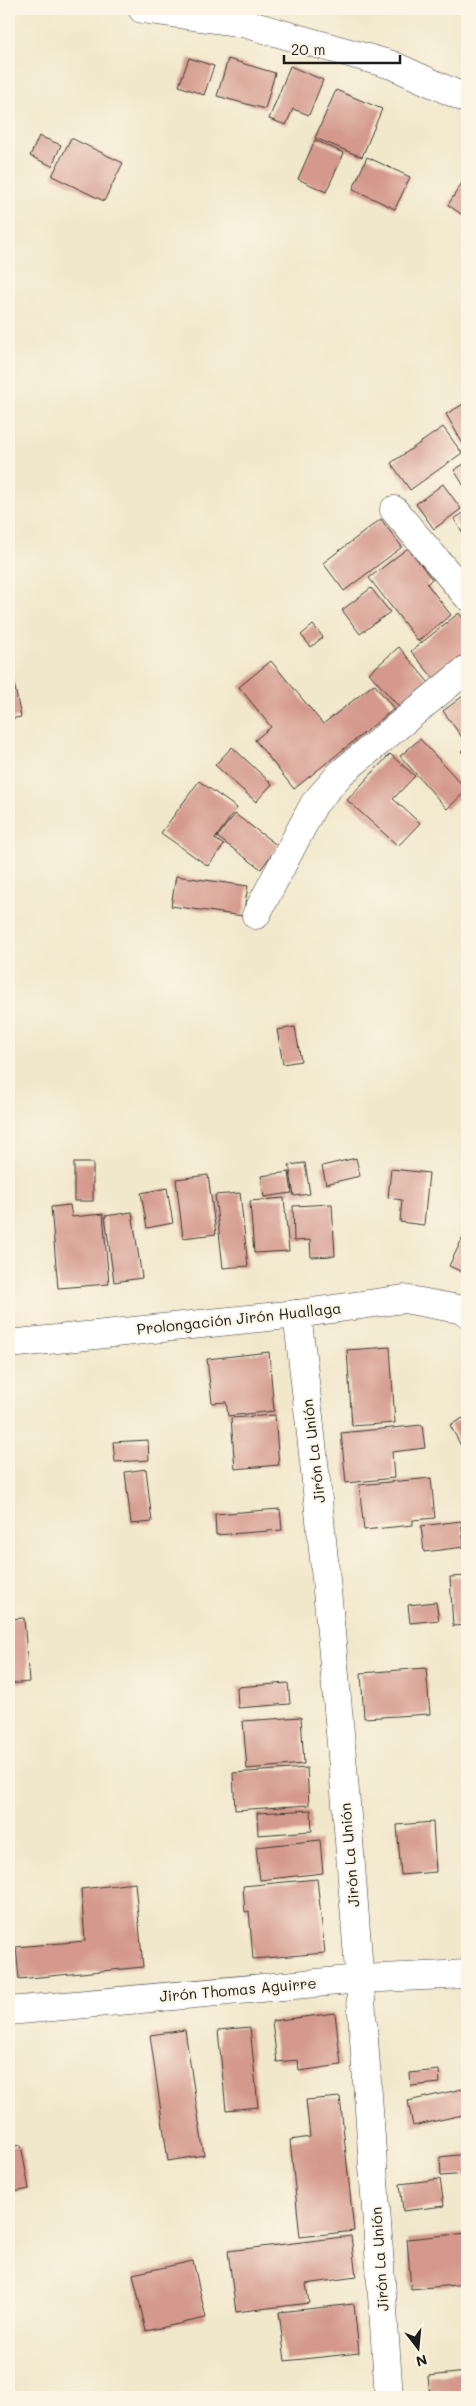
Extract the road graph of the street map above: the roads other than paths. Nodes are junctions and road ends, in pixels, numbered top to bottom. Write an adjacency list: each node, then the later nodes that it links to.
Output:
1 (142, 9): 2 (street)
2 (467, 99)
3 (394, 510): 4 (street)
4 (467, 596)
5 (467, 669): 6 (street)
6 (256, 915)
7 (467, 1313): 8 (street, Prolongación Jirón Huallaga)
8 (298, 1314): 9 (street, Prolongación Jirón Huallaga); 11 (street, Jirón La Unión)
9 (9, 1344)
10 (467, 1974): 11 (street, Jirón Thomas Aguirre)
11 (360, 1979): 12 (street, Jirón Thomas Aguirre); 13 (street, Jirón La Unión)
12 (9, 2011)
13 (389, 2397)

